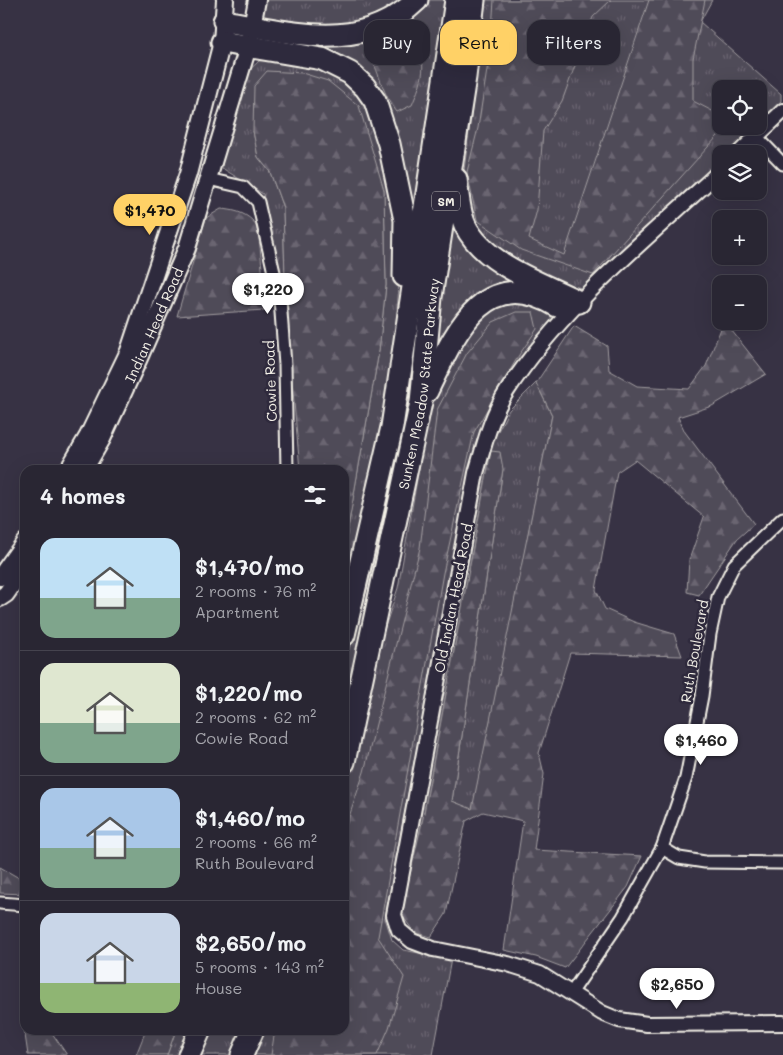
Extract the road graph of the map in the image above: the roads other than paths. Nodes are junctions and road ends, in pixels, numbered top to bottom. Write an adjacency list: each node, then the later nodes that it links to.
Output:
1 (257, 0): 6 (main road, Indian Head Road)
2 (417, 0): 6 (highway)
3 (456, 0): 17 (highway, Sunken Meadow State Parkway / SM)
4 (474, 0): 12 (highway, Sunken Meadow State Parkway / SM)
5 (224, 10): 6 (highway); 7 (main road, Indian Head Road)
6 (253, 26): 8 (main road, Indian Head Road)
7 (222, 42): 8 (highway); 19 (main road, Indian Head Road)
8 (248, 47): 15 (main road, Indian Head Road); 17 (highway)
9 (783, 111): 10 (street)
10 (757, 137): 11 (street); 13 (street)
11 (748, 145)
12 (453, 156): 16 (highway); 18 (highway, Sunken Meadow State Parkway / SM)
13 (783, 164)
14 (712, 178): 16 (street, Old Indian Head Road)
15 (208, 179): 20 (main road, Indian Head Road); 21 (street, Cowie Road)
16 (574, 307): 18 (highway); 33 (street, Old Indian Head Road)
17 (403, 357): 27 (highway, Sunken Meadow State Parkway / SM)
18 (421, 402): 28 (highway, Sunken Meadow State Parkway / SM)
19 (71, 465)
20 (87, 465)
21 (287, 465)
22 (780, 525): 29 (street, Ruth Boulevard)
23 (20, 549): 25 (main road)
24 (20, 574): 26 (main road)
25 (0, 577)
26 (0, 598)
27 (349, 613)
28 (349, 739)
29 (662, 848): 30 (street); 33 (street, Ruth Boulevard)
30 (783, 863)
31 (0, 904): 32 (street)
32 (20, 905)
33 (572, 992): 34 (street, Old Indian Head Road)
34 (783, 1023)
35 (198, 1035): 37 (highway)
36 (251, 1035): 38 (highway)
37 (189, 1055)
38 (242, 1055)

